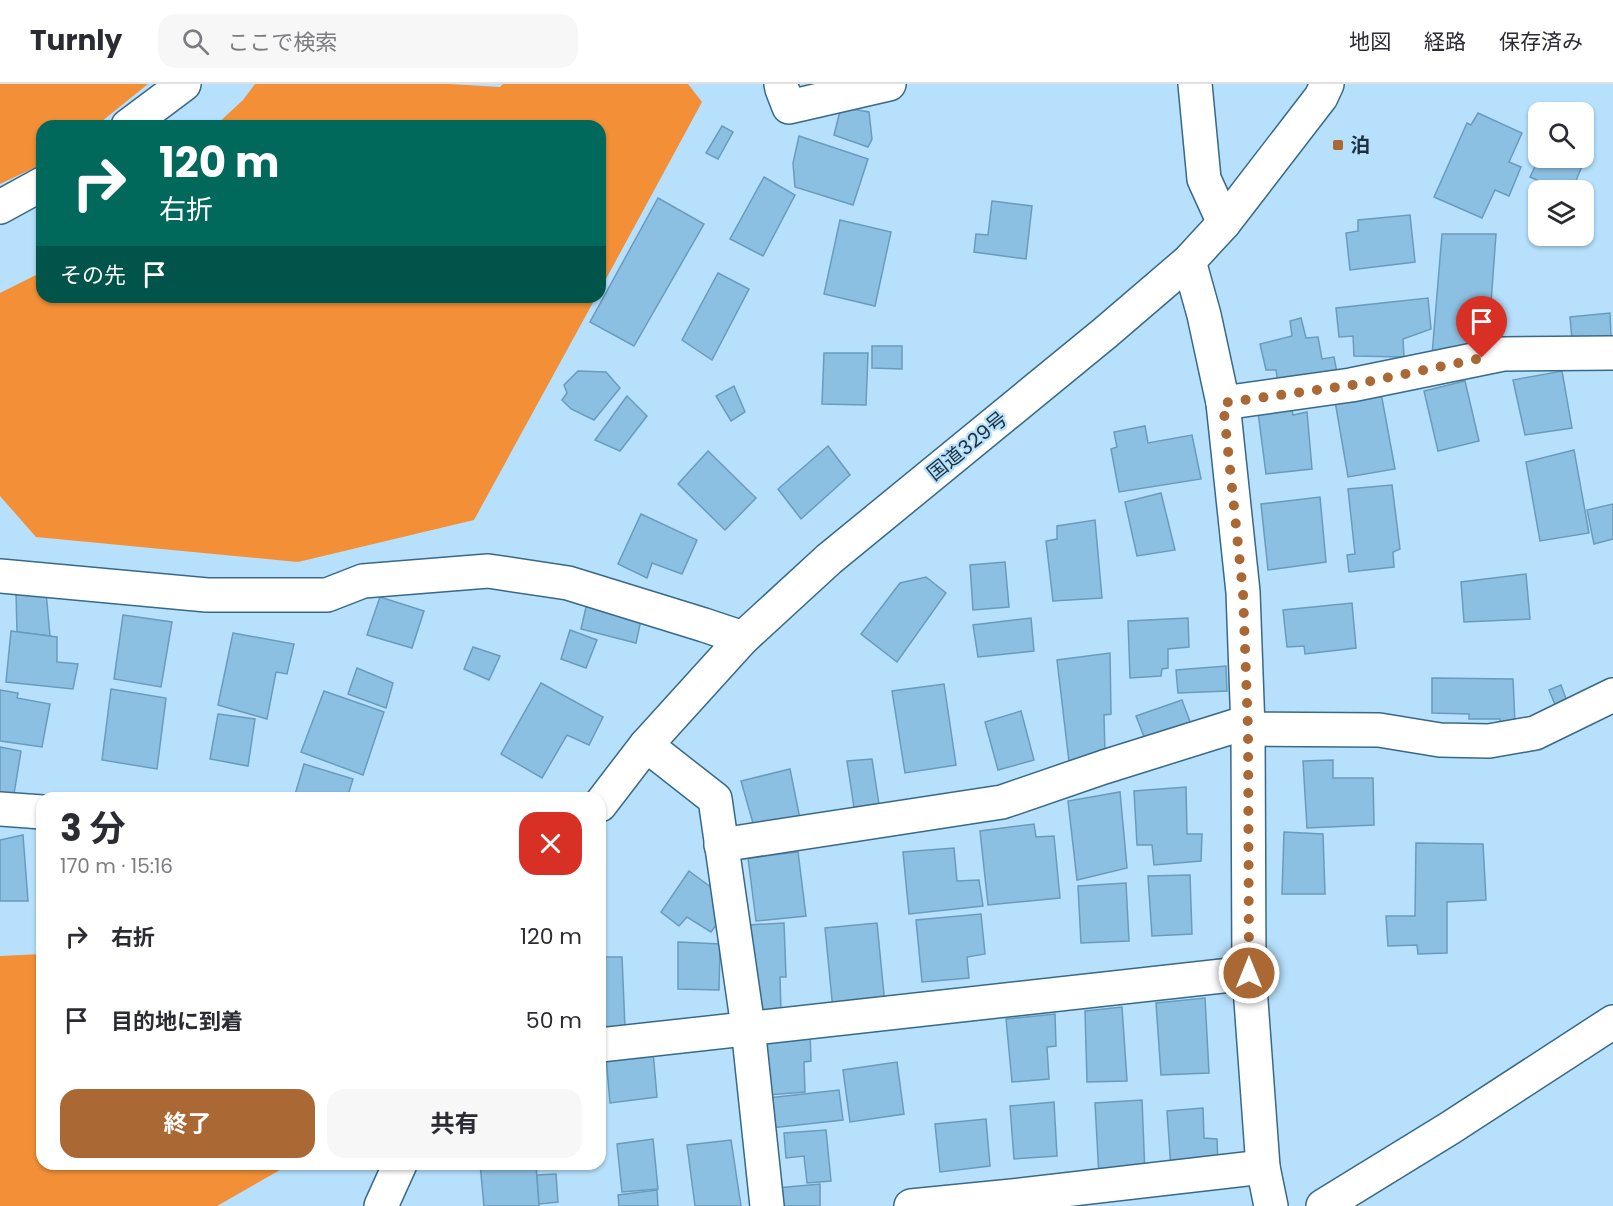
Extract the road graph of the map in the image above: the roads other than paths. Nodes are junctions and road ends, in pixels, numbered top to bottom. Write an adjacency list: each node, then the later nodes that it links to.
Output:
1 (184, 84): 6 (main road)
2 (781, 84): 3 (main road)
3 (889, 84)
4 (1195, 84): 9 (main road)
5 (1327, 84): 9 (main road, 国道329号)
6 (136, 120)
7 (36, 187): 8 (main road)
8 (0, 207)
9 (1224, 223): 10 (main road, 国道329号)
10 (1189, 261): 12 (main road); 14 (main road, 国道329号)
11 (1613, 353): 12 (main road)
12 (1223, 403): 16 (main road)
13 (0, 576): 14 (main road)
14 (743, 638): 17 (main road, 国道329号)
15 (1613, 695): 16 (main road)
16 (1248, 729): 21 (main road); 22 (main road)
17 (646, 745): 18 (main road, 国道329号); 21 (main road)
18 (606, 797)
19 (0, 810): 20 (main road)
20 (36, 812)
21 (722, 845): 24 (main road)
22 (1249, 973): 24 (main road); 26 (main road)
23 (1613, 1022): 32 (main road)
24 (748, 1027): 25 (main road); 29 (main road)
25 (606, 1044)
26 (1263, 1167): 30 (main road); 31 (main road)
27 (397, 1170): 28 (main road)
28 (381, 1206)
29 (767, 1206)
30 (910, 1206)
31 (1271, 1206)
32 (1323, 1206)

